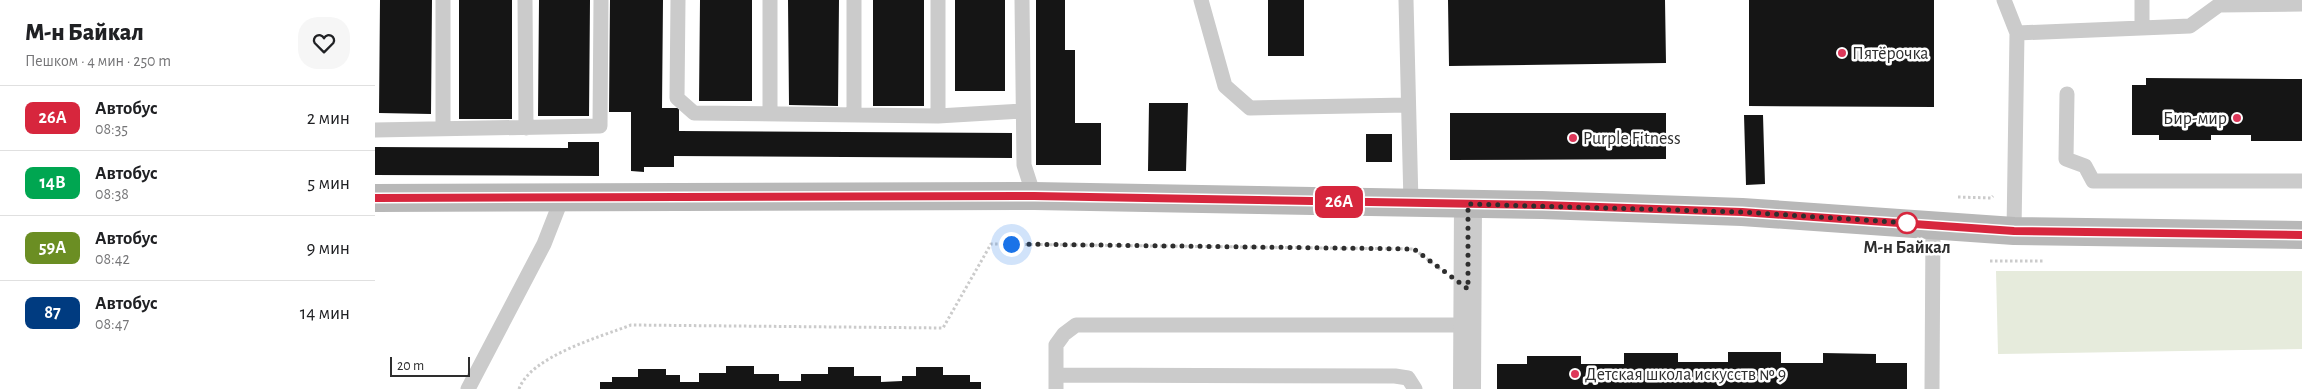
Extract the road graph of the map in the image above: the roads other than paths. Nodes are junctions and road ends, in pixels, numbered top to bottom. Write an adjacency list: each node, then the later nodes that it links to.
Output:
1 (443, 0): 22 (lane)
2 (525, 0): 23 (lane)
3 (601, 0): 23 (lane)
4 (678, 0): 19 (lane)
5 (770, 0): 19 (lane)
6 (854, 0): 20 (lane)
7 (938, 0): 21 (lane)
8 (1022, 0): 18 (lane)
9 (1201, 0): 17 (lane)
10 (1406, 0): 17 (lane)
11 (2003, 0): 15 (lane)
12 (2142, 0): 14 (lane)
13 (2302, 4): 14 (lane)
14 (2142, 27): 15 (lane)
15 (2017, 33): 32 (lane)
16 (2067, 94): 25 (lane)
17 (1408, 105): 29 (lane)
18 (1023, 111): 21 (lane); 26 (lane)
19 (770, 114): 20 (lane)
20 (854, 114): 21 (lane)
21 (938, 116)
22 (443, 128): 23 (lane); 24 (lane)
23 (526, 128)
24 (375, 130)
25 (2302, 181)
26 (1034, 196): 28 (street); 29 (street)
27 (375, 198): 28 (street)
28 (563, 198): 36 (lane)
29 (1411, 203): 30 (street)
30 (1468, 204): 31 (street); 34 (street)
31 (1933, 225): 32 (street); 39 (lane)
32 (2014, 231): 33 (street)
33 (2302, 235)
34 (1468, 325): 35 (lane); 38 (street)
35 (1056, 382): 37 (lane)
36 (468, 389)
37 (1415, 389)
38 (1467, 389)
39 (1932, 389)

